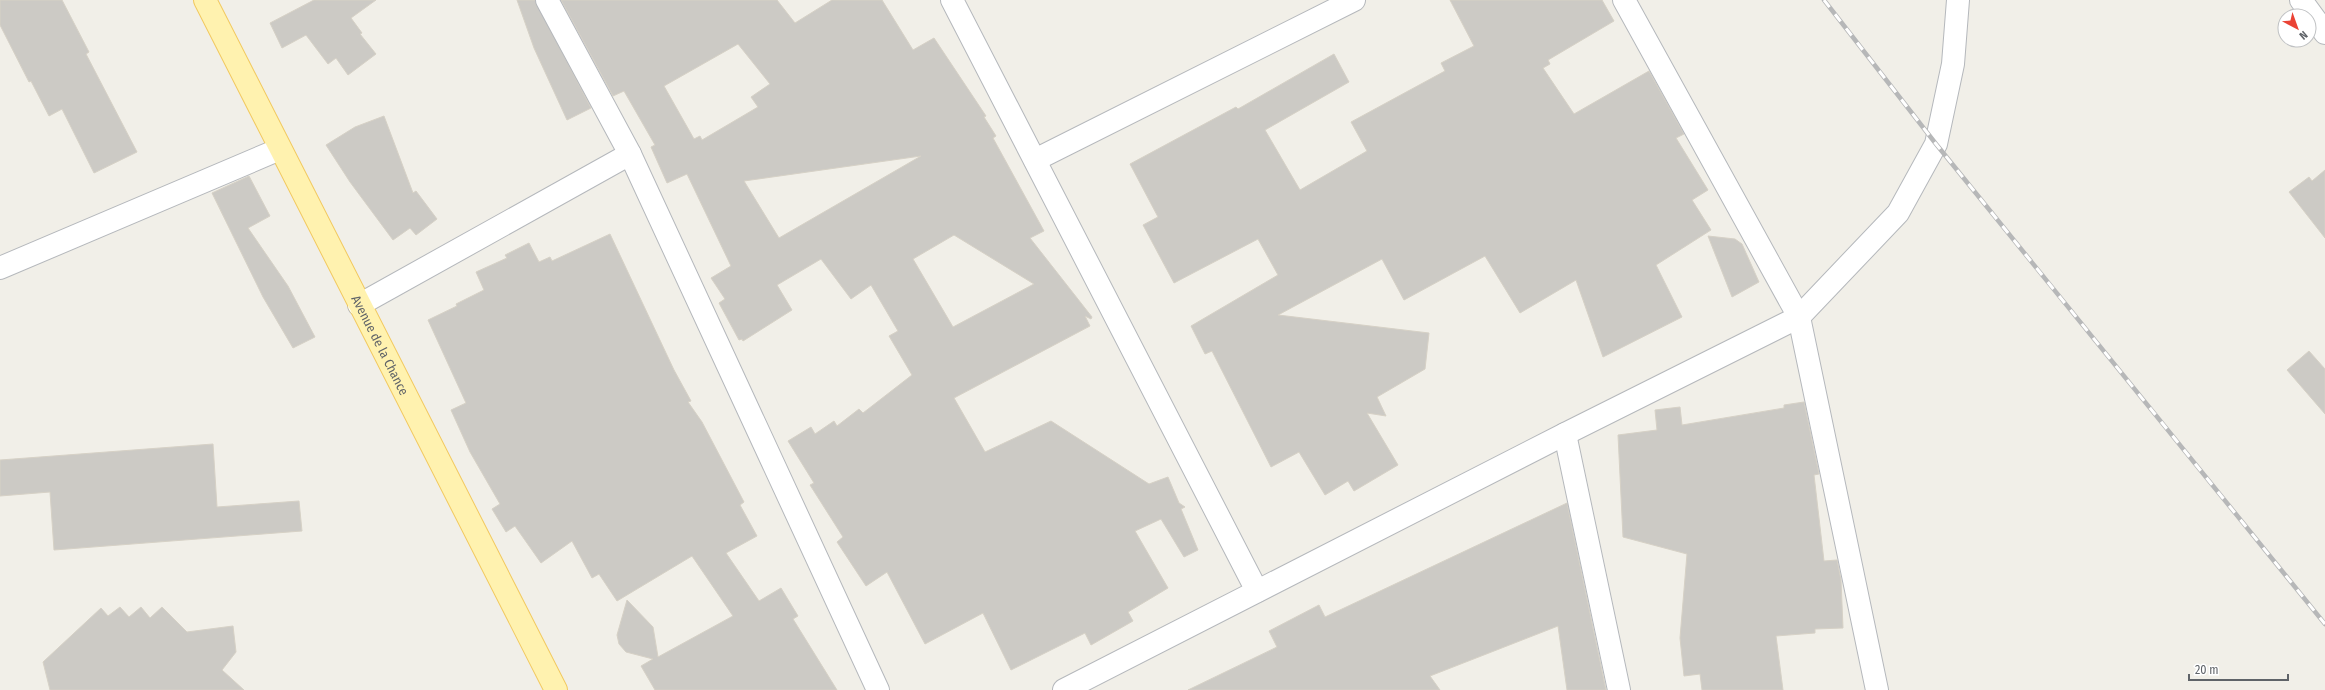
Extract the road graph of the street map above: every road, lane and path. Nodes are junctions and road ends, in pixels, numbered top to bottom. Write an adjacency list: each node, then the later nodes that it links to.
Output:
1 (205, 0): 9 (main road, Avenue de la Chance)
2 (547, 0): 10 (street)
3 (952, 0): 11 (street)
4 (1354, 0): 11 (street)
5 (1624, 0): 14 (street)
6 (1958, 0): 14 (street)
7 (2301, 0): 8 (street)
8 (2325, 32)
9 (280, 149): 12 (street); 13 (main road, Avenue de la Chance)
10 (630, 154): 13 (street); 18 (street)
11 (1035, 160): 16 (street)
12 (0, 268)
13 (359, 305): 17 (main road, Avenue de la Chance)
14 (1799, 317): 15 (street); 21 (street)
15 (1565, 434): 16 (street); 20 (street)
16 (1257, 591): 19 (street)
17 (556, 690)
18 (878, 690)
19 (1064, 690)
20 (1619, 690)
21 (1877, 690)

